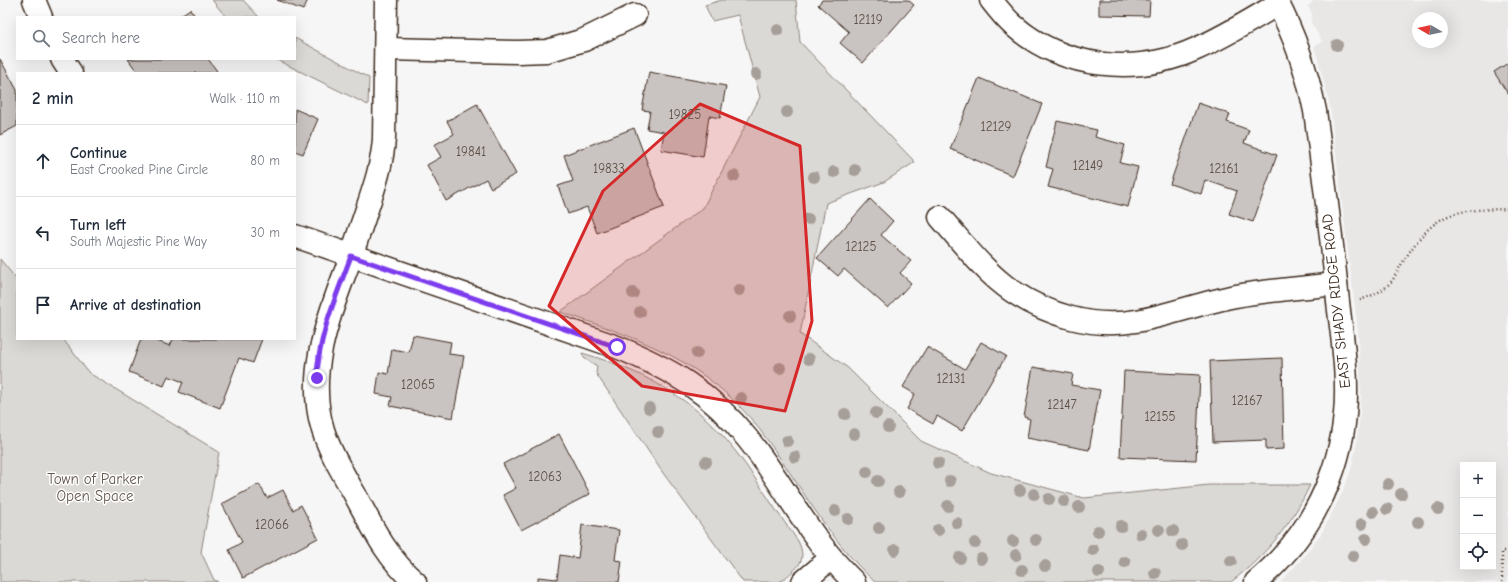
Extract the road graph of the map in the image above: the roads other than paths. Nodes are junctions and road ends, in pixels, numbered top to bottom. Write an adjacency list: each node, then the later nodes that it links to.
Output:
1 (34, 0): 6 (street)
2 (386, 0): 7 (street)
3 (991, 0): 4 (street)
4 (1277, 2): 13 (street, EAST SHADY RIDGE ROAD)
5 (635, 15): 7 (street)
6 (41, 16)
7 (386, 49): 12 (street)
8 (63, 60): 9 (street)
9 (70, 72)
10 (940, 217): 13 (street)
11 (296, 236): 12 (street)
12 (351, 256): 14 (street); 15 (street)
13 (1336, 284): 18 (street, EAST SHADY RIDGE ROAD)
14 (831, 558): 16 (street); 17 (street)
15 (415, 582)
16 (803, 582)
17 (854, 582)
18 (1256, 582)

